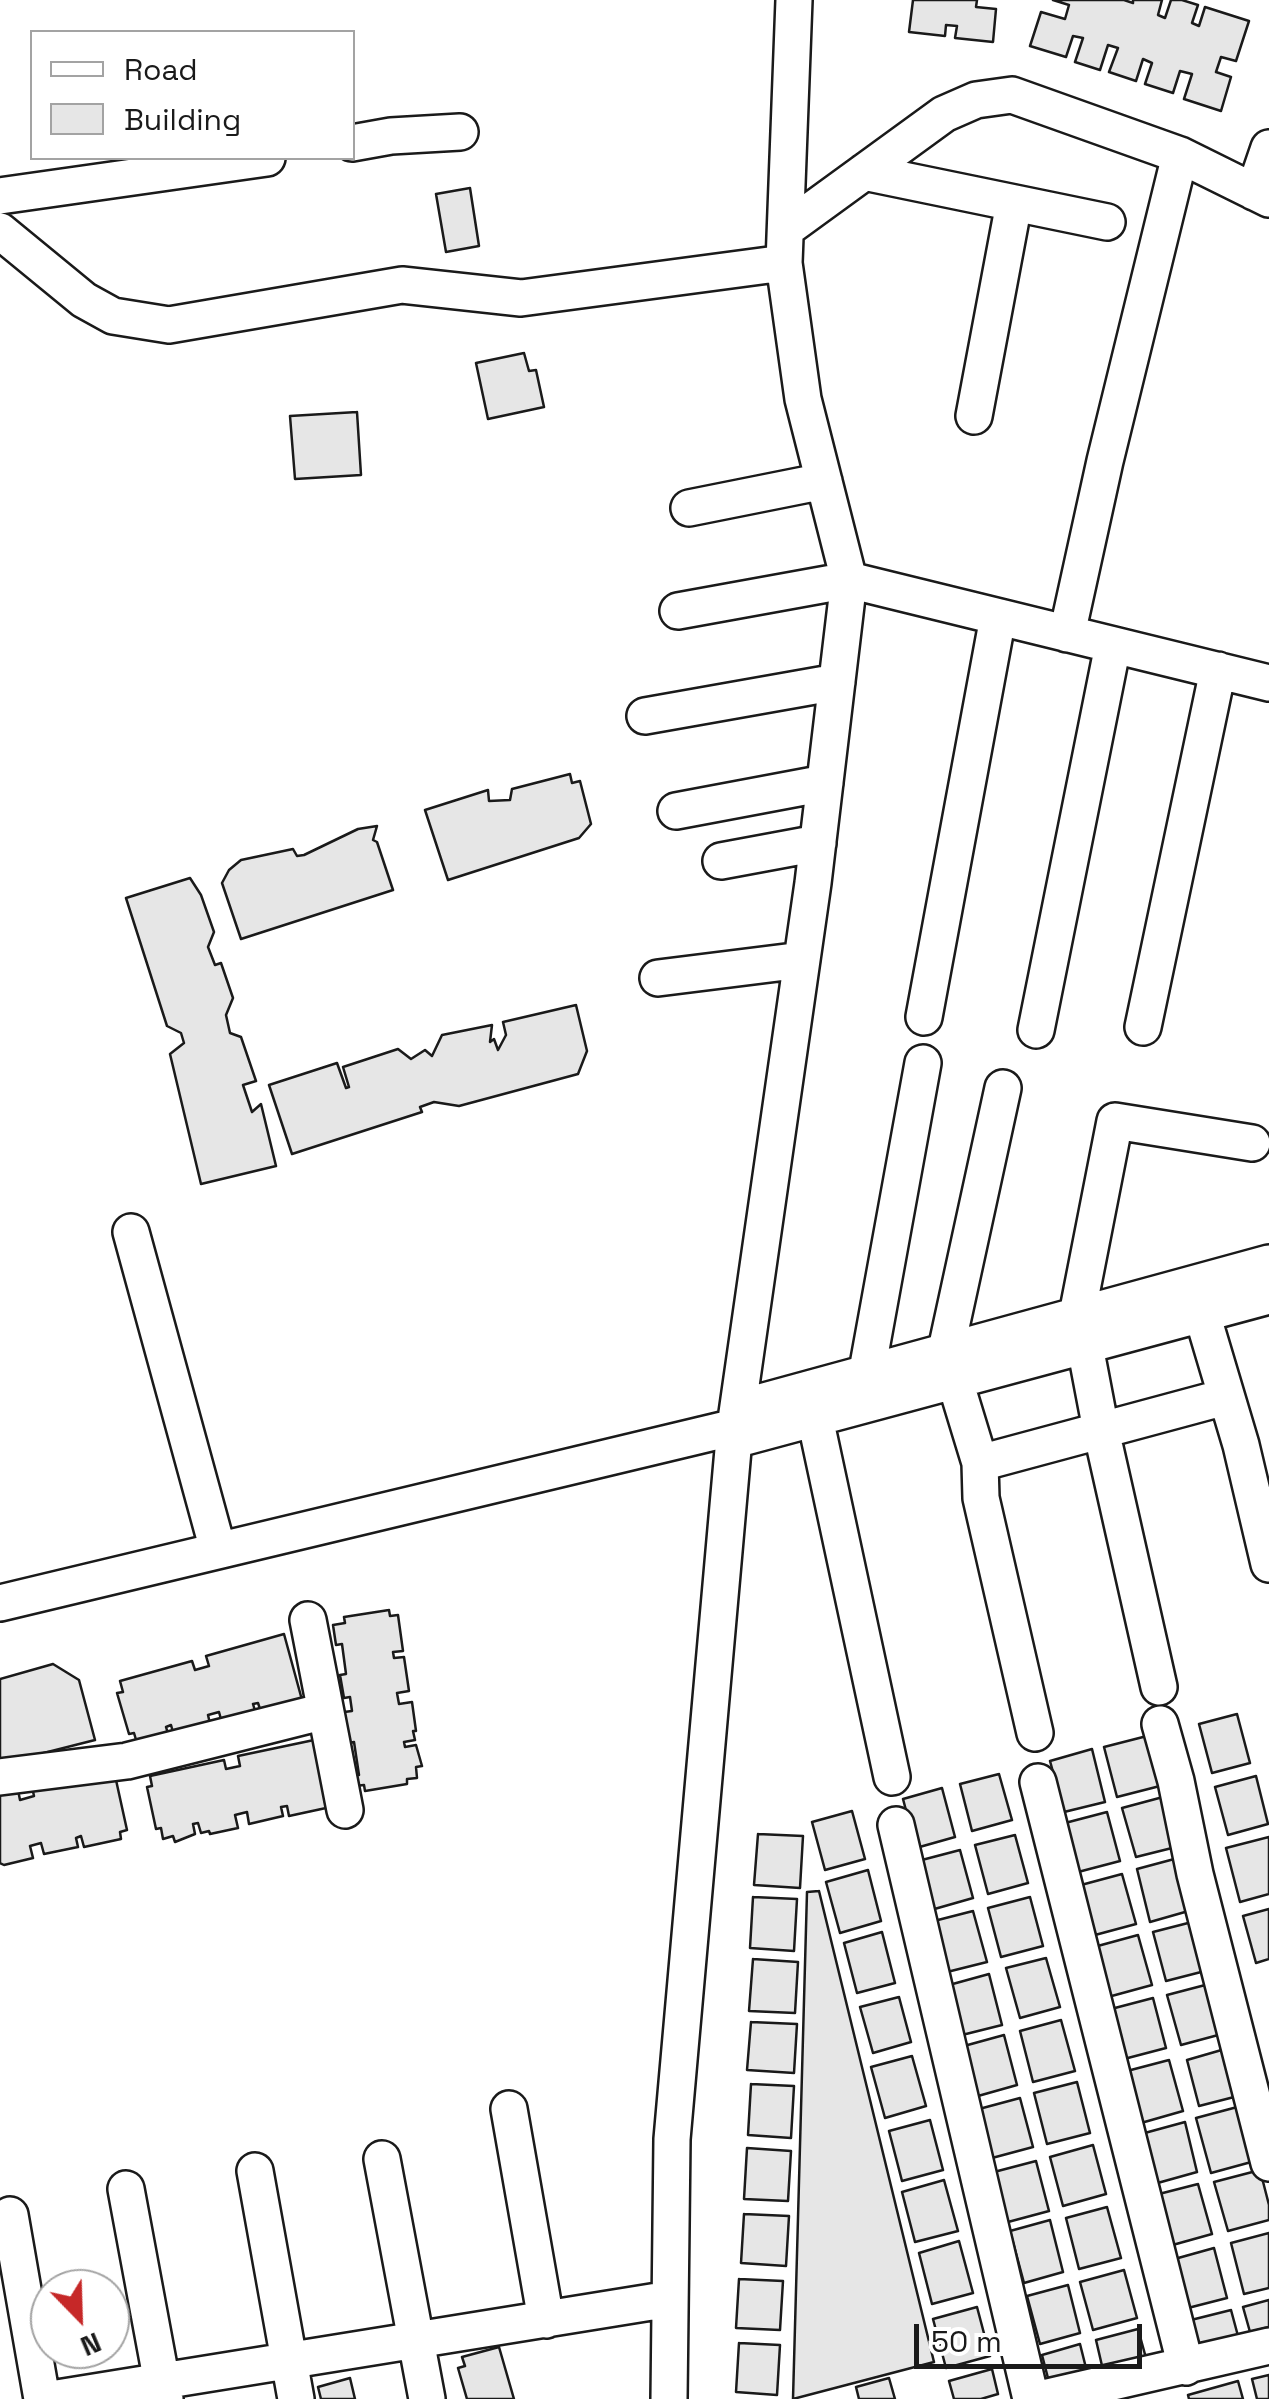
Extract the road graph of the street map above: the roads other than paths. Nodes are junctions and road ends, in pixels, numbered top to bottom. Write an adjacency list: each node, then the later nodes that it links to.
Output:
1 (794, 0): 13 (street)
2 (460, 132): 3 (street)
3 (355, 143)
4 (1269, 148): 8 (street)
5 (1180, 156): 7 (street); 8 (street); 20 (street)
6 (253, 160): 9 (street)
7 (864, 172): 10 (street); 13 (street)
8 (1262, 195)
9 (0, 196)
10 (1014, 203): 11 (street); 14 (street)
11 (1108, 222)
12 (0, 231): 13 (street)
13 (785, 246): 15 (street)
14 (974, 416)
15 (824, 480): 16 (street); 17 (street)
16 (689, 508)
17 (849, 580): 18 (street); 19 (street); 23 (street)
18 (678, 612)
19 (998, 617): 20 (street); 32 (street)
20 (1067, 634): 21 (street)
21 (1113, 645): 22 (street); 34 (street)
22 (1218, 670): 24 (street); 33 (street)
23 (837, 682): 25 (street); 26 (street)
24 (1269, 683)
25 (646, 716)
26 (825, 783): 27 (street); 28 (street)
27 (676, 811)
28 (818, 843): 29 (street); 30 (street)
29 (721, 861)
30 (802, 960): 31 (street); 47 (street)
31 (658, 978)
32 (924, 1017)
33 (1144, 1028)
34 (1036, 1030)
35 (923, 1063): 44 (street)
36 (1002, 1088): 43 (street)
37 (1252, 1142): 42 (street)
38 (132, 1232): 50 (street)
39 (1269, 1263): 42 (street)
40 (1269, 1296): 41 (street)
41 (1202, 1314): 42 (street); 45 (street)
42 (1081, 1330): 43 (street); 48 (street)
43 (950, 1366): 44 (street); 46 (street); 49 (street)
44 (867, 1372): 47 (street)
45 (1225, 1397): 48 (street); 51 (street)
46 (814, 1418): 47 (street); 59 (street)
47 (736, 1425): 50 (street); 69 (street)
48 (1100, 1430): 49 (street); 54 (street)
49 (980, 1463): 57 (street)
50 (218, 1550): 52 (street)
51 (1269, 1564)
52 (0, 1603)
53 (308, 1620): 55 (street)
54 (1159, 1687)
55 (325, 1711): 58 (street); 61 (street)
56 (1160, 1724): 65 (street)
57 (1034, 1733)
58 (0, 1777)
59 (892, 1777)
60 (1038, 1782): 74 (street)
61 (345, 1810)
62 (896, 1824): 81 (street)
63 (509, 2110): 70 (street)
64 (382, 2159): 71 (street)
65 (1269, 2162)
66 (255, 2171): 73 (street)
67 (126, 2189): 75 (street)
68 (10, 2215): 76 (street)
69 (670, 2299): 70 (street); 80 (street)
70 (546, 2320): 71 (street)
71 (416, 2340): 73 (street); 79 (street)
72 (1269, 2346): 74 (street)
73 (289, 2362): 75 (street); 78 (street)
74 (1186, 2367): 82 (street)
75 (163, 2390): 77 (street)
76 (42, 2399)
77 (51, 2399)
78 (296, 2399)
79 (428, 2399)
80 (669, 2399)
81 (1031, 2399)
82 (1040, 2399)

